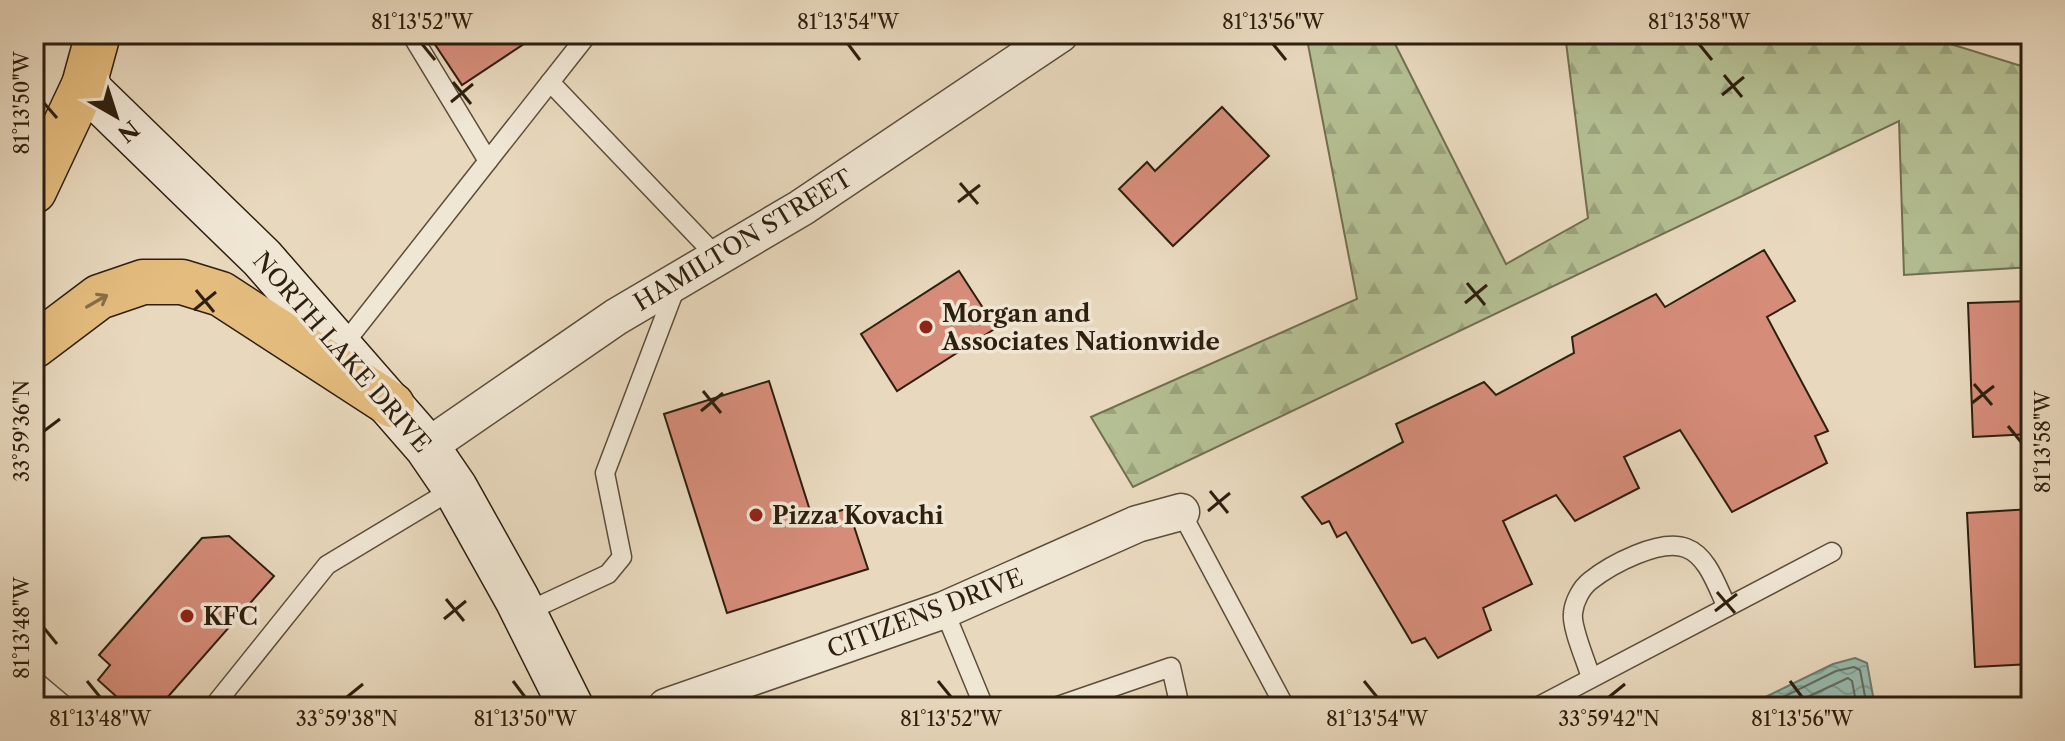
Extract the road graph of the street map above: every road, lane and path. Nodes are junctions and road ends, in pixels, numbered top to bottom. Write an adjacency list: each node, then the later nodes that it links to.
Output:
1 (98, 34): 6 (main road)
2 (411, 34): 7 (lane)
3 (588, 34): 5 (lane)
4 (1060, 34): 9 (street, HAMILTON STREET)
5 (550, 82): 7 (lane); 9 (lane)
6 (84, 85): 8 (main road); 12 (main road, NORTH LAKE DRIVE)
7 (488, 161): 12 (lane)
8 (34, 191)
9 (718, 258): 10 (street, HAMILTON STREET)
10 (678, 281): 14 (street, HAMILTON STREET); 20 (lane)
11 (34, 346): 13 (main road, one-way to 13)
12 (340, 349): 13 (main road, NORTH LAKE DRIVE)
13 (392, 405): 14 (main road, NORTH LAKE DRIVE)
14 (427, 447): 15 (main road, NORTH LAKE DRIVE)
15 (455, 488): 20 (main road, NORTH LAKE DRIVE); 24 (lane)
16 (1181, 512): 19 (street, CITIZENS DRIVE); 30 (lane)
17 (1832, 552): 18 (lane)
18 (1727, 607): 21 (lane); 21 (lane)
19 (944, 610): 26 (street, CITIZENS DRIVE); 27 (lane)
20 (524, 613): 25 (main road, NORTH LAKE DRIVE)
21 (1591, 678): 31 (lane)
22 (34, 680): 23 (lane)
23 (66, 707)
24 (213, 707)
25 (571, 707)
26 (666, 707)
27 (984, 707)
28 (1055, 707): 29 (lane)
29 (1180, 707)
30 (1285, 707)
31 (1537, 707)

